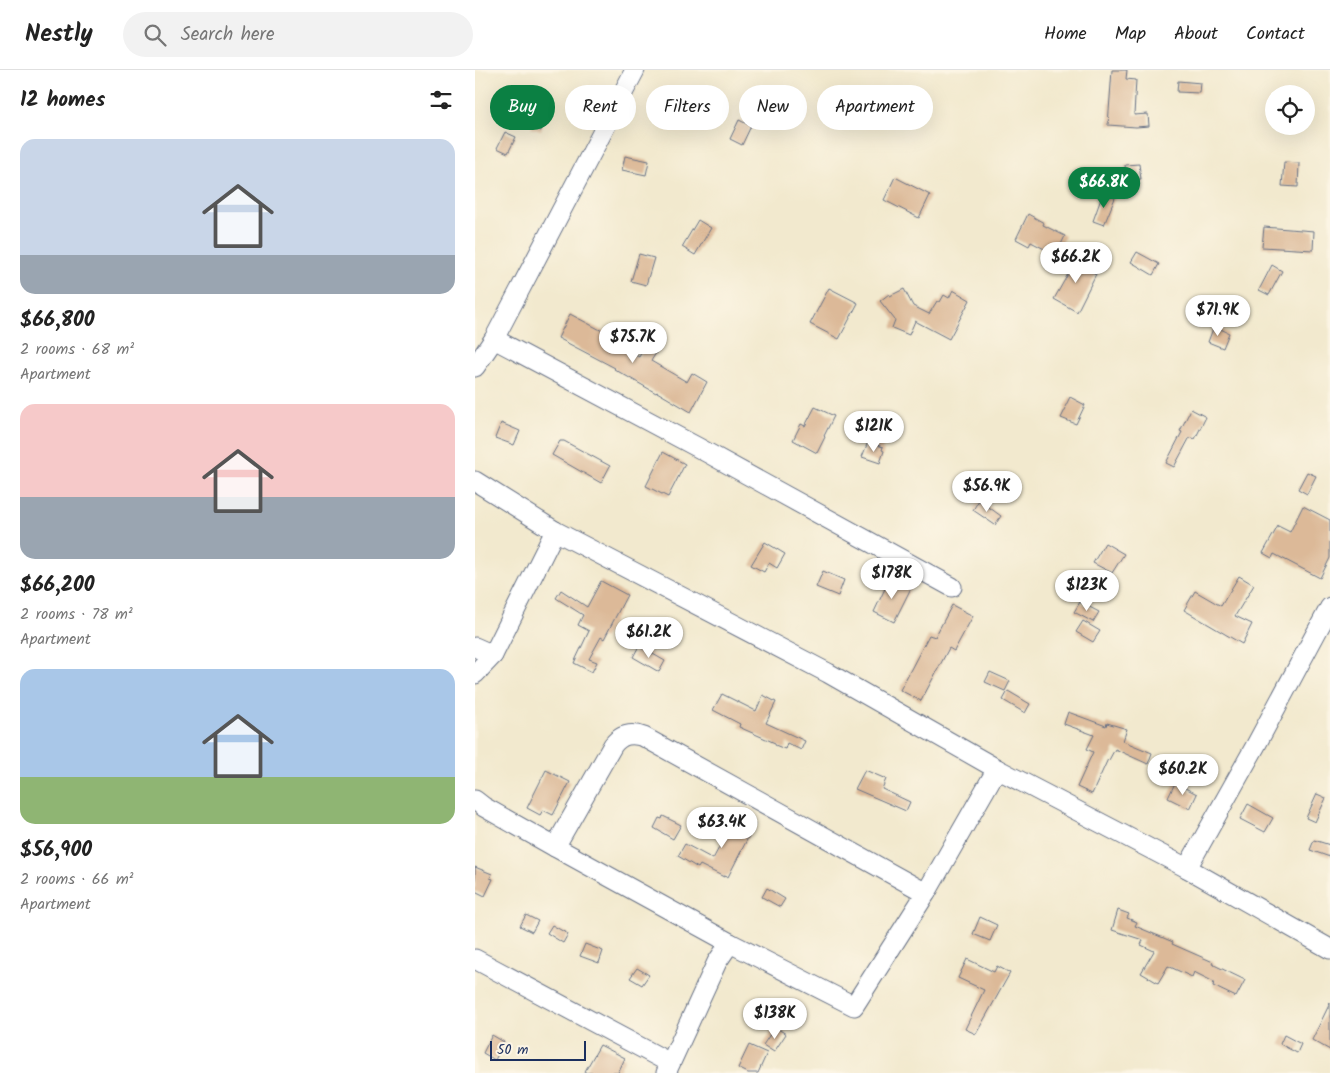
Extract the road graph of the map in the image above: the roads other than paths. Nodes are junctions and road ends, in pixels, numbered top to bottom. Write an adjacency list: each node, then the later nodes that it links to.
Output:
1 (635, 70): 2 (street)
2 (494, 339): 3 (street); 6 (street)
3 (475, 367)
4 (475, 481): 5 (street)
5 (555, 531): 9 (street); 11 (street)
6 (952, 586)
7 (1330, 607): 14 (street)
8 (475, 647): 9 (street)
9 (493, 655): 10 (street)
10 (475, 674)
11 (997, 769): 14 (street); 15 (street)
12 (475, 800): 13 (street)
13 (555, 847): 15 (street); 16 (street)
14 (1187, 868): 17 (street)
15 (927, 893): 16 (street)
16 (730, 943): 19 (street)
17 (1330, 949)
18 (475, 959): 19 (street)
19 (668, 1068)

